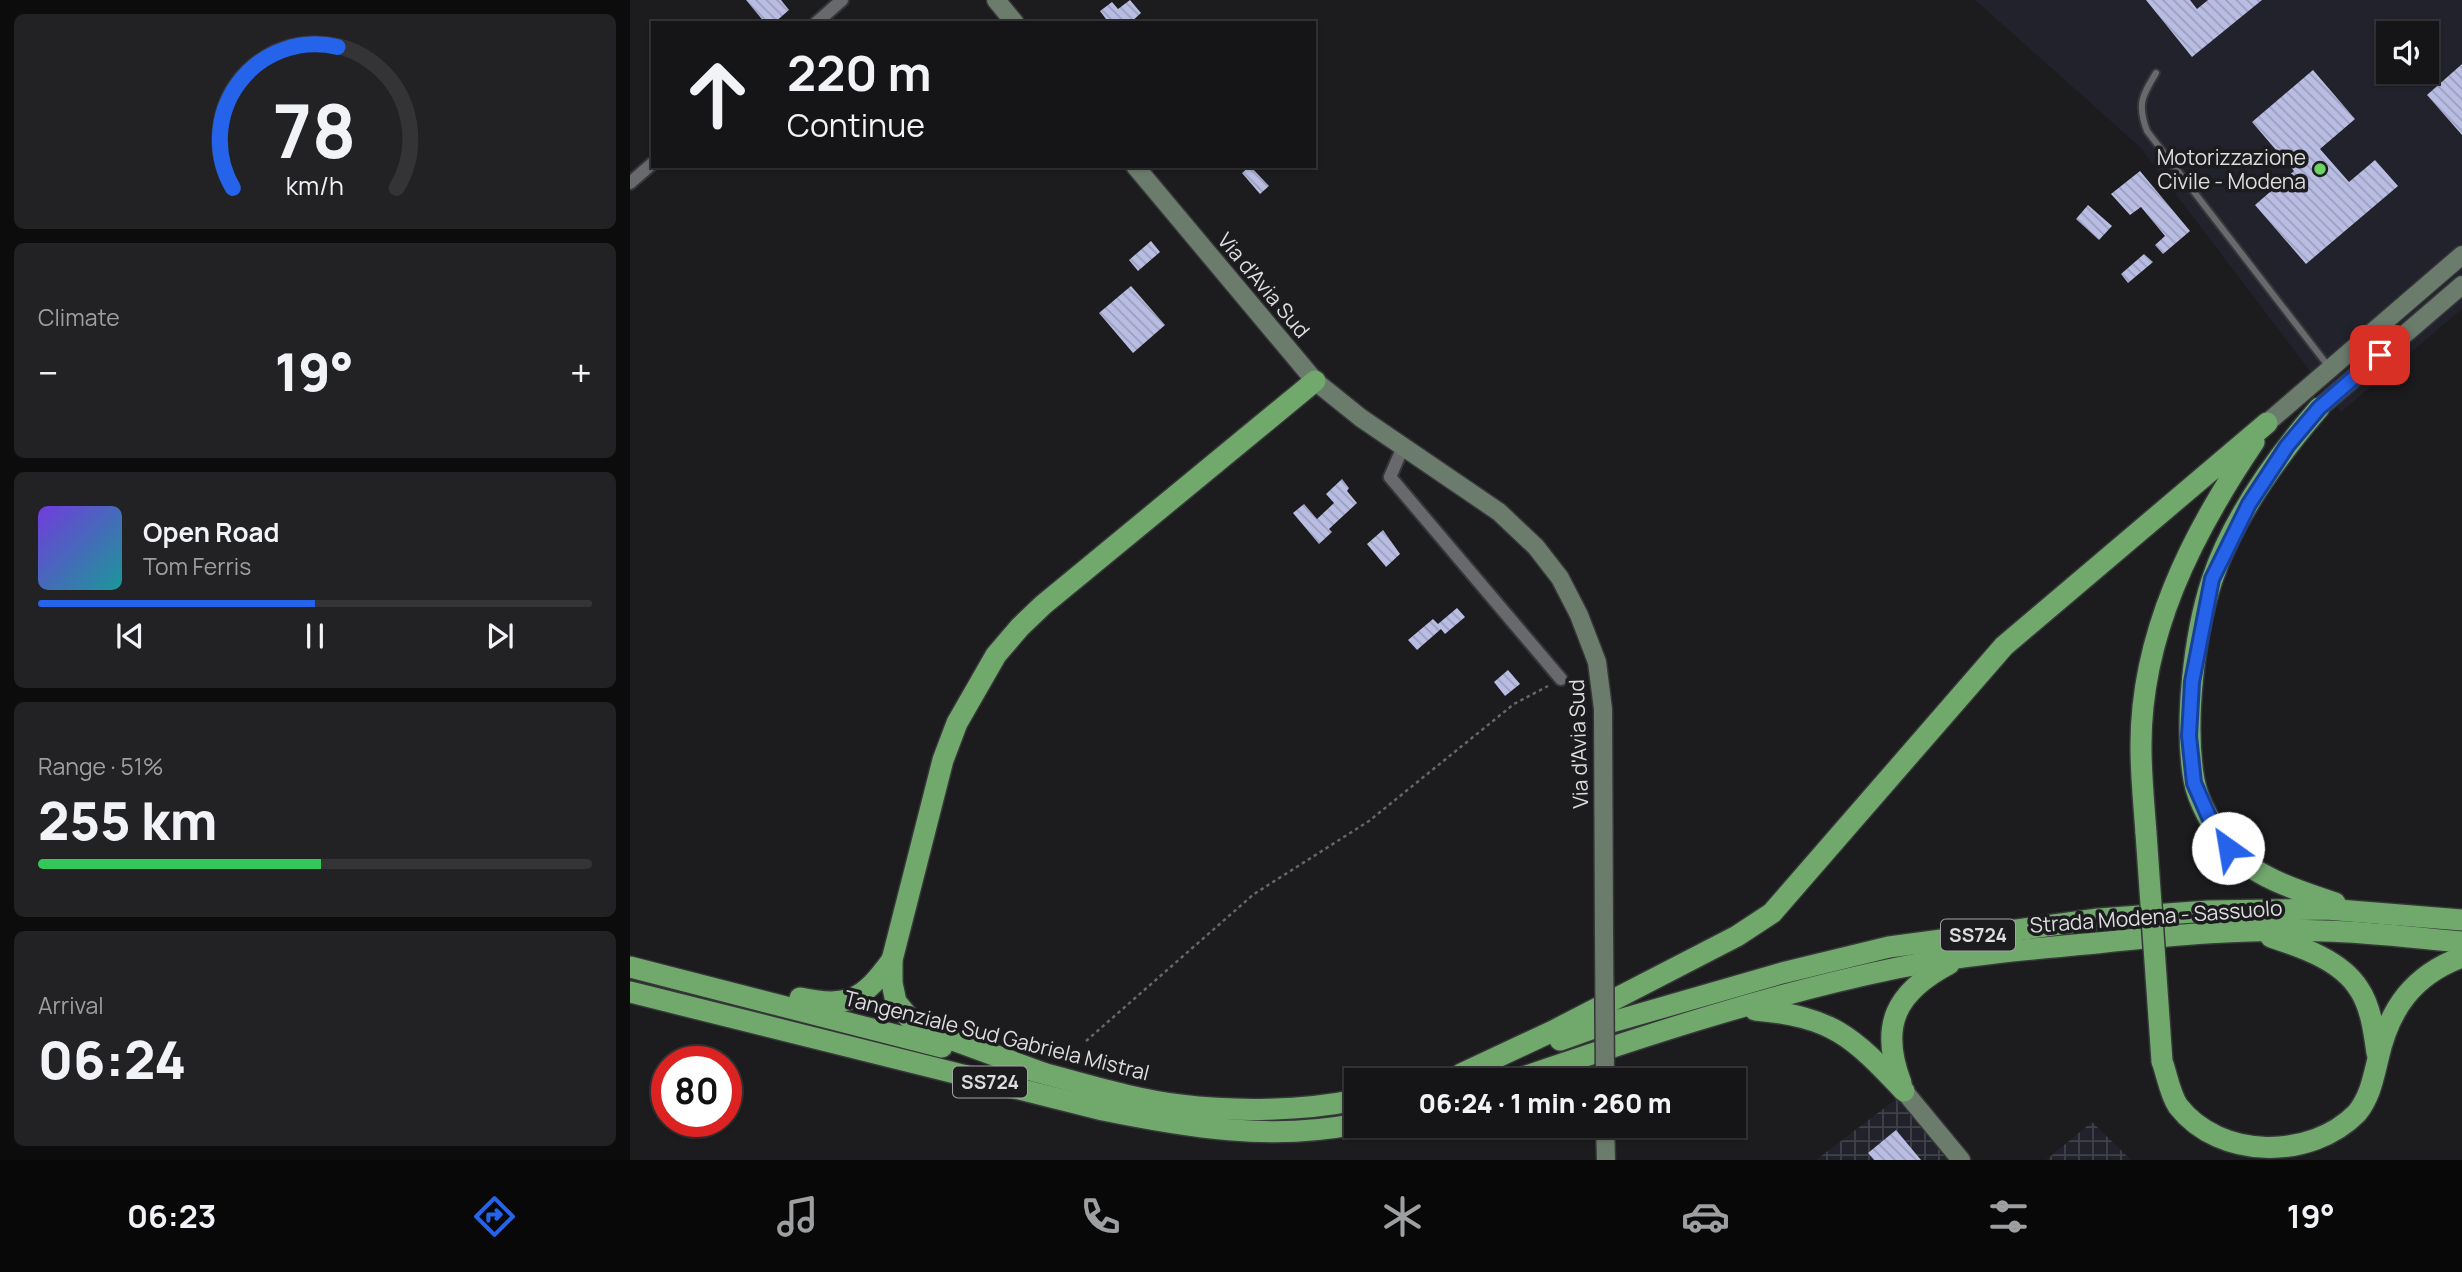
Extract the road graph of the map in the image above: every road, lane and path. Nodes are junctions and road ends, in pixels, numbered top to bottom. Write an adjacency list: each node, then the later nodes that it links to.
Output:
1 (842, 0): 3 (street)
2 (996, 0): 4 (street)
3 (818, 21)
4 (1013, 21)
5 (2156, 73): 11 (lane)
6 (651, 165): 8 (street)
7 (1137, 168): 12 (street, Via d'Avia Sud)
8 (630, 183)
9 (2462, 255): 11 (street)
10 (2462, 285): 13 (street)
11 (2329, 367): 14 (street)
12 (1315, 381): 15 (street, Via d'Avia Sud); 24 (highway)
13 (2319, 408): 16 (highway); 18 (highway)
14 (2267, 423): 16 (highway); 30 (highway)
15 (1403, 447): 17 (street, Via d'Avia Sud); 33 (street, Via d'Avia Sud, bridge)
16 (2218, 499): 29 (highway, bridge)
17 (1561, 679): 28 (path)
18 (2360, 911): 19 (highway, Strada Modena - Sassuolo / SS724); 31 (highway, Strada Modena - Sassuolo / SS724)
19 (2462, 920)
20 (2256, 932): 21 (highway, Strada Modena - Sassuolo / SS724); 22 (highway, Strada Modena - Sassuolo / SS724); 29 (highway)
21 (2462, 942)
22 (1960, 957): 27 (highway, Strada Modena - Sassuolo / SS724); 35 (highway)
23 (2462, 957): 29 (highway)
24 (892, 960): 25 (highway); 34 (highway)
25 (635, 968): 34 (highway, Tangenziale Sud Gabriela Mistral / SS724)
26 (630, 992): 37 (highway, SS724)
27 (1736, 1008): 32 (highway, Strada Modena - Sassuolo / SS724); 35 (highway)
28 (1086, 1041)
29 (2378, 1059)
30 (1471, 1068)
31 (1477, 1068)
32 (1550, 1068)
33 (1605, 1068)
34 (1046, 1074): 36 (highway, Tangenziale Sud Gabriela Mistral / SS724)
35 (1904, 1091): 40 (street)
36 (1344, 1102)
37 (1344, 1127)
38 (1605, 1138): 39 (street)
39 (1606, 1160)
40 (1961, 1160)

